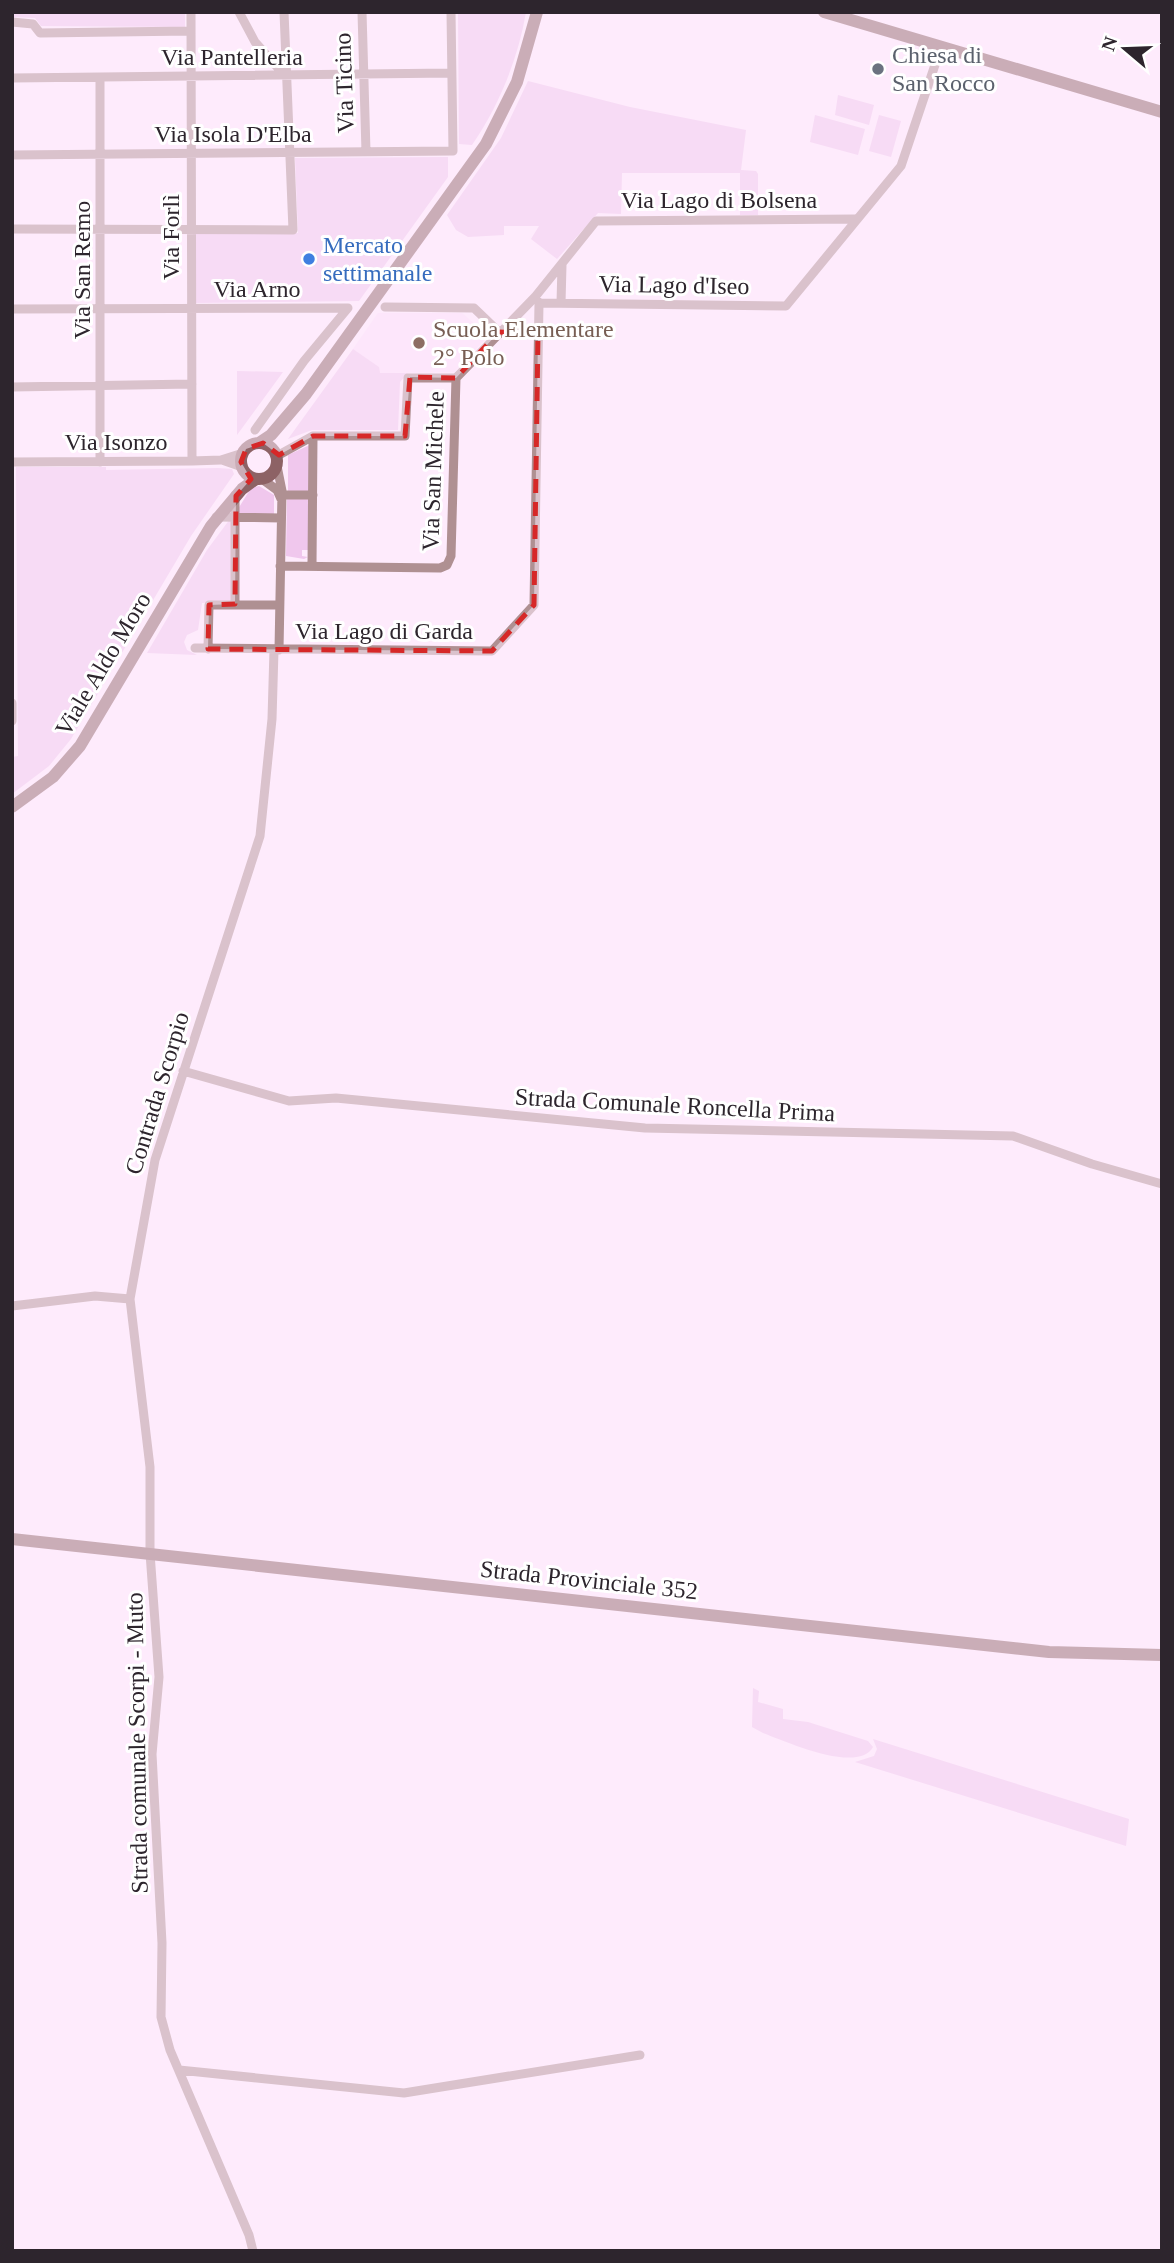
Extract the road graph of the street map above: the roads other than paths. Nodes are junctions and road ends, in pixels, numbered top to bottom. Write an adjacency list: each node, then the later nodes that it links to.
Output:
1 (191, 12): 9 (street, Via Forlì)
2 (239, 12): 14 (street)
3 (284, 12): 14 (street)
4 (362, 12): 11 (street, Via Ticino)
5 (451, 12): 12 (street)
6 (537, 12): 40 (main road, Viale Aldo Moro)
7 (824, 12): 10 (main road)
8 (12, 22): 9 (street)
9 (190, 31): 13 (street, Via Forlì)
10 (941, 47): 17 (main road); 23 (street)
11 (363, 74): 12 (street, Via Pantelleria); 14 (street, Via Pantelleria); 18 (street, Via Ticino)
12 (451, 74): 18 (street, Via Isola D'Elba)
13 (191, 76): 14 (street, Via Pantelleria); 16 (street, Via Pantelleria); 21 (street, Via Forlì)
14 (286, 77): 20 (street)
15 (12, 78): 16 (street, Via Pantelleria)
16 (100, 78): 19 (street, Via San Remo)
17 (1162, 112)
18 (366, 152): 20 (street, Via Isola D'Elba)
19 (102, 153): 21 (street, Via Isola D'Elba); 22 (street, Via Isola D'Elba); 26 (street, Via San Remo)
20 (291, 153): 21 (street, Via Isola D'Elba); 25 (street)
21 (191, 154): 25 (street, Via Forlì)
22 (12, 155)
23 (855, 219): 27 (street, Via Lago di Bolsena); 29 (street, Via Lago d'Iseo)
24 (12, 229): 26 (street)
25 (190, 229): 26 (street); 32 (street, Via Forlì)
26 (101, 230): 31 (street, Via San Remo)
27 (562, 265): 28 (street); 29 (street)
28 (537, 300): 29 (street, Via Lago d'Iseo); 34 (street); 35 (street, Via Lago di Garda)
29 (561, 303)
30 (385, 307): 34 (street)
31 (102, 308): 32 (street, Via Arno); 33 (street, Via Arno); 38 (street, Via San Remo)
32 (191, 308): 37 (street, Via Forlì); 41 (street, Via Arno)
33 (12, 309)
34 (499, 332): 35 (street); 36 (street)
35 (538, 334): 64 (street, Via Lago di Garda)
36 (456, 378): 42 (street); 59 (street, Via San Michele)
37 (192, 384): 38 (street); 47 (street, Via Forlì)
38 (102, 385): 39 (street); 49 (street, Via San Remo)
39 (12, 387)
40 (306, 394): 43 (main road, Viale Aldo Moro); 45 (main road, Viale Aldo Moro)
41 (255, 430)
42 (313, 436): 45 (street); 53 (street)
43 (259, 443): 44 (main road, Viale Aldo Moro); 45 (main road)
44 (243, 453): 46 (street); 50 (main road, Viale Aldo Moro)
45 (276, 458): 51 (main road, Viale Aldo Moro); 54 (street, Contrada Scorpio)
46 (221, 460): 47 (street, Via Isonzo); 50 (street)
47 (192, 461): 49 (street, Via Isonzo)
48 (12, 462): 49 (street, Via Isonzo)
49 (100, 462)
50 (243, 469): 51 (main road); 52 (main road, Viale Aldo Moro)
51 (259, 479): 52 (main road, Viale Aldo Moro); 54 (street)
52 (234, 494): 55 (street); 57 (main road, Viale Aldo Moro)
53 (313, 495): 54 (street); 59 (street)
54 (281, 497): 56 (street, Contrada Scorpio)
55 (236, 517): 56 (street); 57 (street); 60 (street)
56 (281, 518): 58 (street, Contrada Scorpio)
57 (215, 520): 67 (main road, Viale Aldo Moro)
58 (280, 566): 59 (street, Via San Michele); 61 (street, Contrada Scorpio)
59 (312, 566)
60 (235, 604): 61 (street); 63 (street)
61 (279, 605): 64 (street, Contrada Scorpio)
62 (195, 648): 63 (street, Via Lago di Garda)
63 (208, 649): 64 (street, Via Lago di Garda)
64 (276, 650): 68 (street, Contrada Scorpio)
65 (12, 704): 66 (street)
66 (12, 722)
67 (12, 807)
68 (183, 1071): 69 (street, Strada Comunale Roncella Prima); 70 (street, Contrada Scorpio)
69 (1162, 1184)
70 (130, 1298): 71 (street); 73 (street, Contrada Scorpio)
71 (12, 1306)
72 (12, 1539): 73 (main road, Strada Provinciale 352)
73 (150, 1553): 74 (main road, Strada Provinciale 352); 76 (street, Strada comunale Scorpi - Muto)
74 (1162, 1655)
75 (640, 2054): 76 (street)
76 (179, 2070): 77 (street, Strada comunale Scorpi - Muto)
77 (253, 2251)

